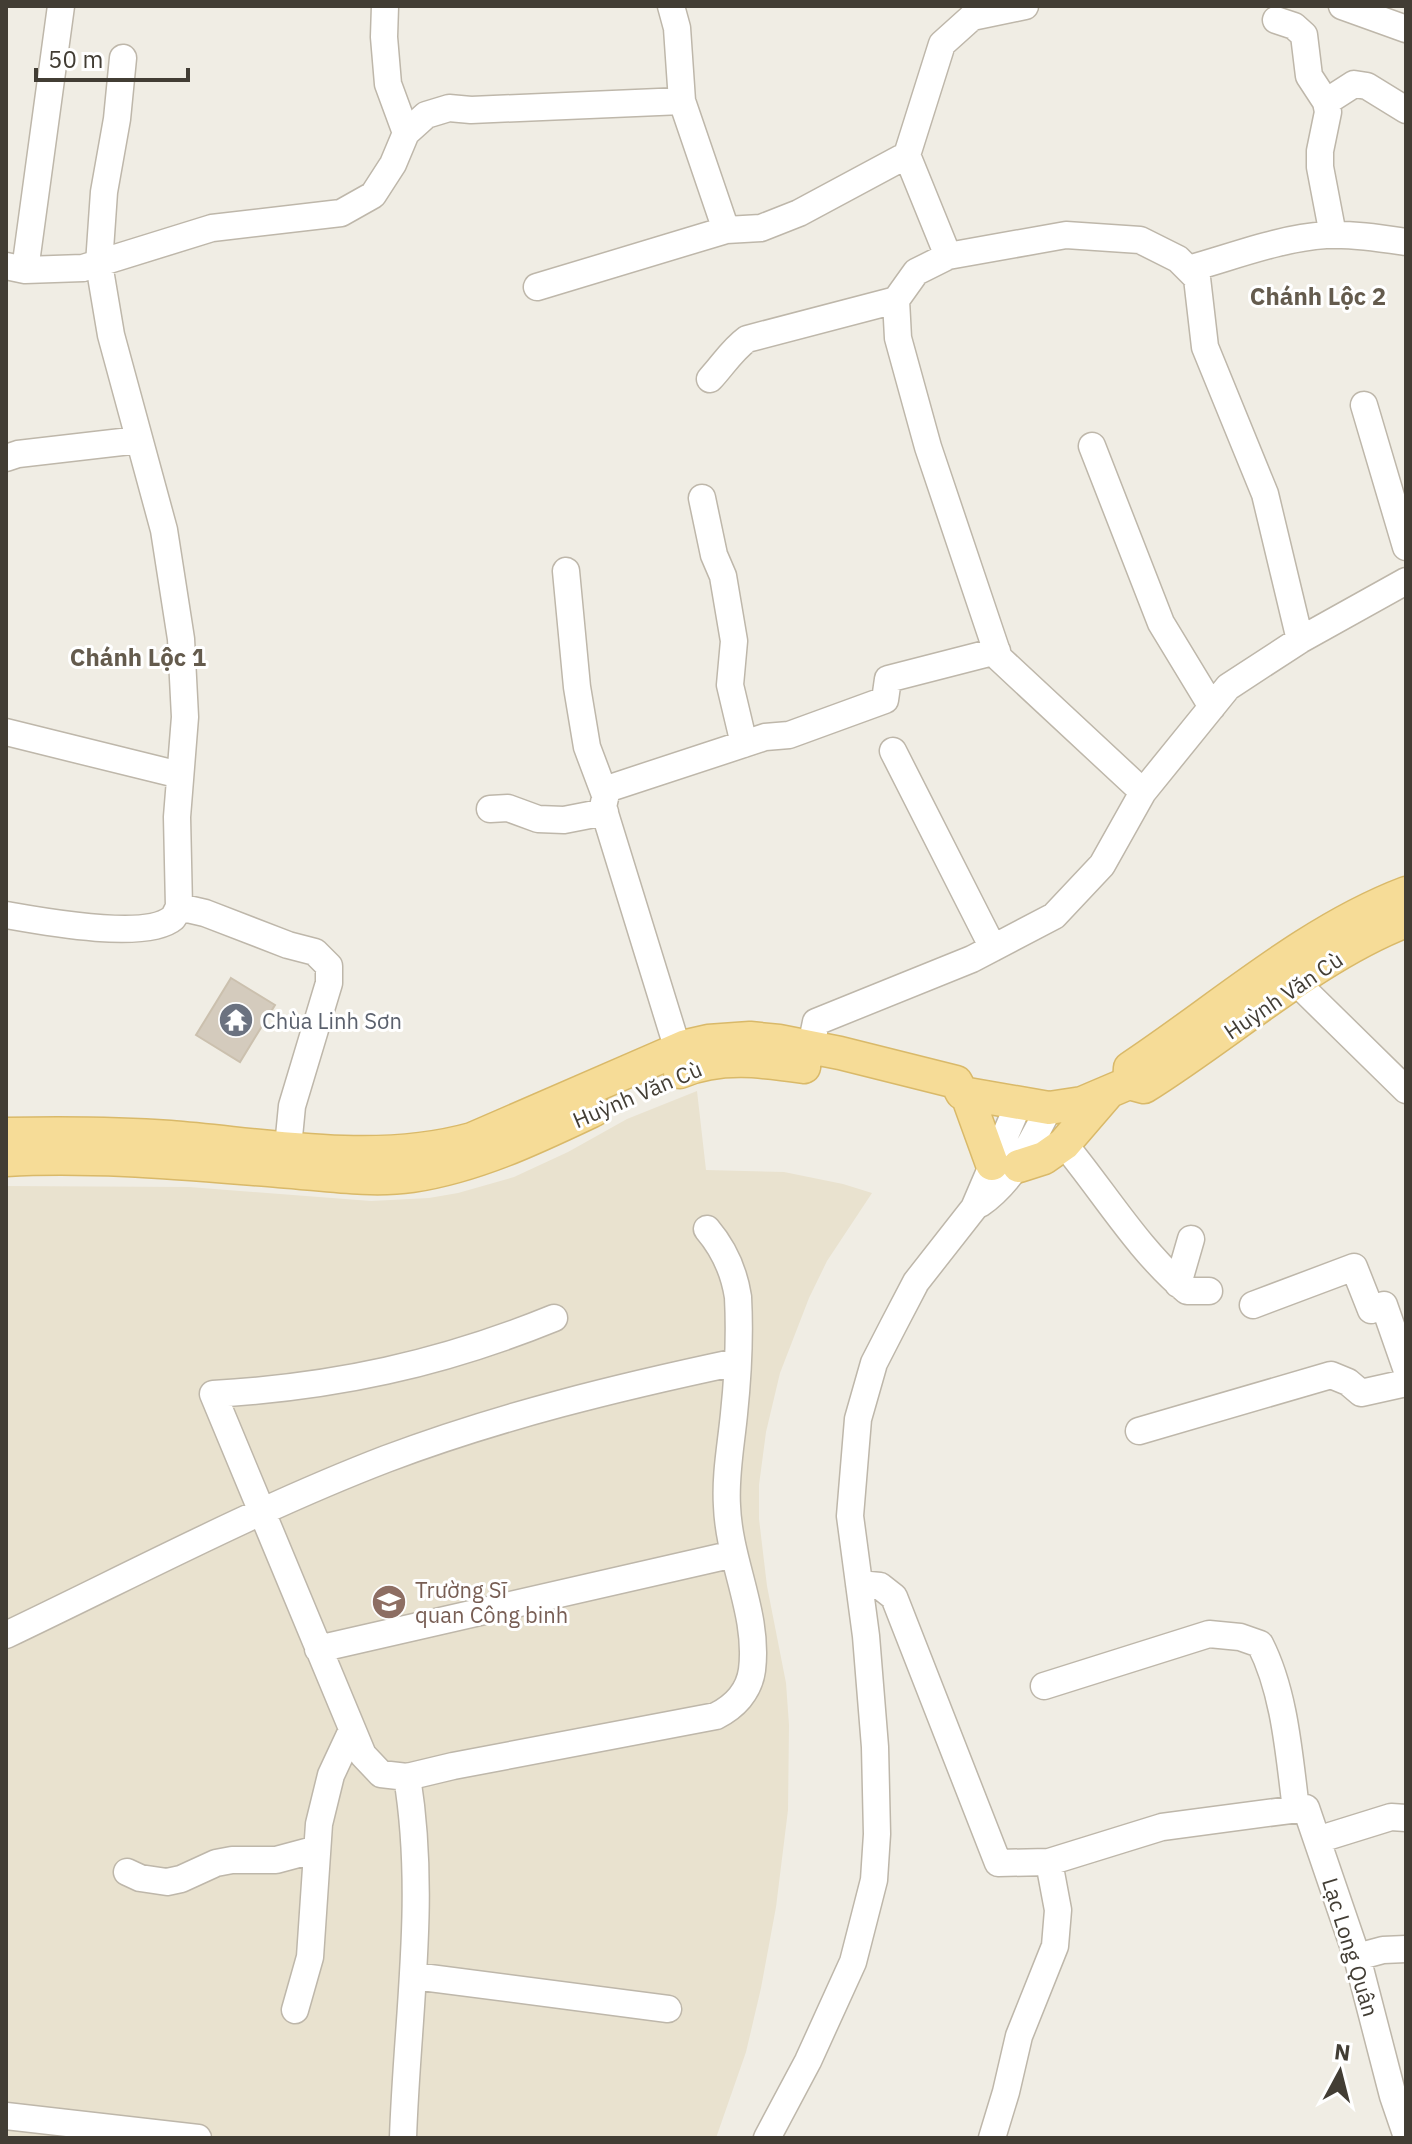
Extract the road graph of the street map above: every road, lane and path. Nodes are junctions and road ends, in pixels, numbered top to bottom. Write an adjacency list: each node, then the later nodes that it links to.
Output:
1 (61, 6): 19 (street)
2 (385, 6): 12 (street)
3 (671, 6): 9 (street)
4 (1025, 6): 13 (street)
5 (1342, 6): 7 (street)
6 (1276, 20): 10 (street)
7 (1406, 29)
8 (123, 58): 18 (street)
9 (682, 101): 12 (street); 14 (street)
10 (1326, 102): 11 (street); 15 (street)
11 (1406, 110)
12 (406, 133): 18 (street)
13 (907, 155): 14 (street); 17 (street)
14 (726, 230): 21 (street)
15 (1333, 235): 16 (street); 20 (street)
16 (1406, 242)
17 (948, 256): 20 (street); 22 (street)
18 (99, 264): 19 (street); 25 (street)
19 (15, 268)
20 (1188, 269): 32 (street)
21 (537, 287)
22 (896, 300): 23 (street); 33 (street)
23 (710, 379)
24 (1364, 405): 29 (street)
25 (139, 440): 27 (street); 38 (street)
26 (1092, 446): 34 (street)
27 (6, 458)
28 (702, 498): 36 (street)
29 (1406, 547)
30 (566, 571): 40 (street)
31 (1406, 581): 32 (street)
32 (1300, 640): 34 (street)
33 (997, 651): 36 (street); 39 (street)
34 (1212, 707): 39 (street)
35 (6, 732): 38 (street)
36 (744, 744): 40 (street)
37 (893, 751): 47 (street)
38 (180, 775): 43 (street)
39 (1143, 792): 47 (street)
40 (605, 804): 41 (street); 49 (street)
41 (490, 809)
42 (1406, 893): 46 (main road)
43 (179, 907): 44 (street); 57 (street)
44 (6, 915)
45 (1406, 921): 46 (main road, Huỳnh Văn Cù)
46 (1334, 944): 48 (main road, Huỳnh Văn Cù); 51 (main road)
47 (993, 948): 50 (street)
48 (1297, 983): 51 (main road, Huỳnh Văn Cù); 52 (street)
49 (678, 1050): 50 (main road); 57 (main road)
50 (808, 1057): 53 (main road, Huỳnh Văn Cù); 58 (main road, Huỳnh Văn Cù)
51 (1119, 1087): 54 (main road, Huỳnh Văn Cù); 56 (main road)
52 (1406, 1090)
53 (965, 1094): 54 (main road, Huỳnh Văn Cù); 59 (main road)
54 (1034, 1106): 59 (street)
55 (6, 1134): 57 (main road)
56 (1064, 1144): 59 (main road); 62 (street)
57 (288, 1147)
58 (6, 1160)
59 (1006, 1165): 73 (street)
60 (707, 1229): 67 (street)
61 (1191, 1239): 62 (street)
62 (1178, 1284): 63 (street)
63 (1209, 1291)
64 (1395, 1302): 65 (street); 68 (street)
65 (1253, 1305)
66 (554, 1318): 71 (street)
67 (737, 1362): 71 (street); 72 (street)
68 (1406, 1368)
69 (1406, 1383): 70 (street)
70 (1139, 1431)
71 (261, 1514): 74 (street); 75 (street)
72 (734, 1554): 75 (street); 78 (street)
73 (859, 1584): 83 (street); 94 (street)
74 (6, 1635)
75 (318, 1649): 77 (street)
76 (1044, 1686): 79 (street, Lạc Long Quân)
77 (352, 1730): 78 (street); 82 (street)
78 (407, 1777): 87 (street)
79 (1301, 1808): 81 (street, Lạc Long Quân); 83 (street)
80 (1406, 1818): 81 (street)
81 (1317, 1840): 86 (street, Lạc Long Quân)
82 (317, 1849): 84 (street); 89 (street)
83 (1049, 1862): 95 (street)
84 (127, 1872)
85 (1406, 1949): 86 (street)
86 (1357, 1957): 91 (street, Lạc Long Quân)
87 (414, 1976): 88 (street); 93 (street)
88 (668, 2009)
89 (295, 2010)
90 (6, 2116): 92 (street)
91 (1406, 2134)
92 (198, 2138)
93 (403, 2138)
94 (767, 2138)
95 (992, 2138)

